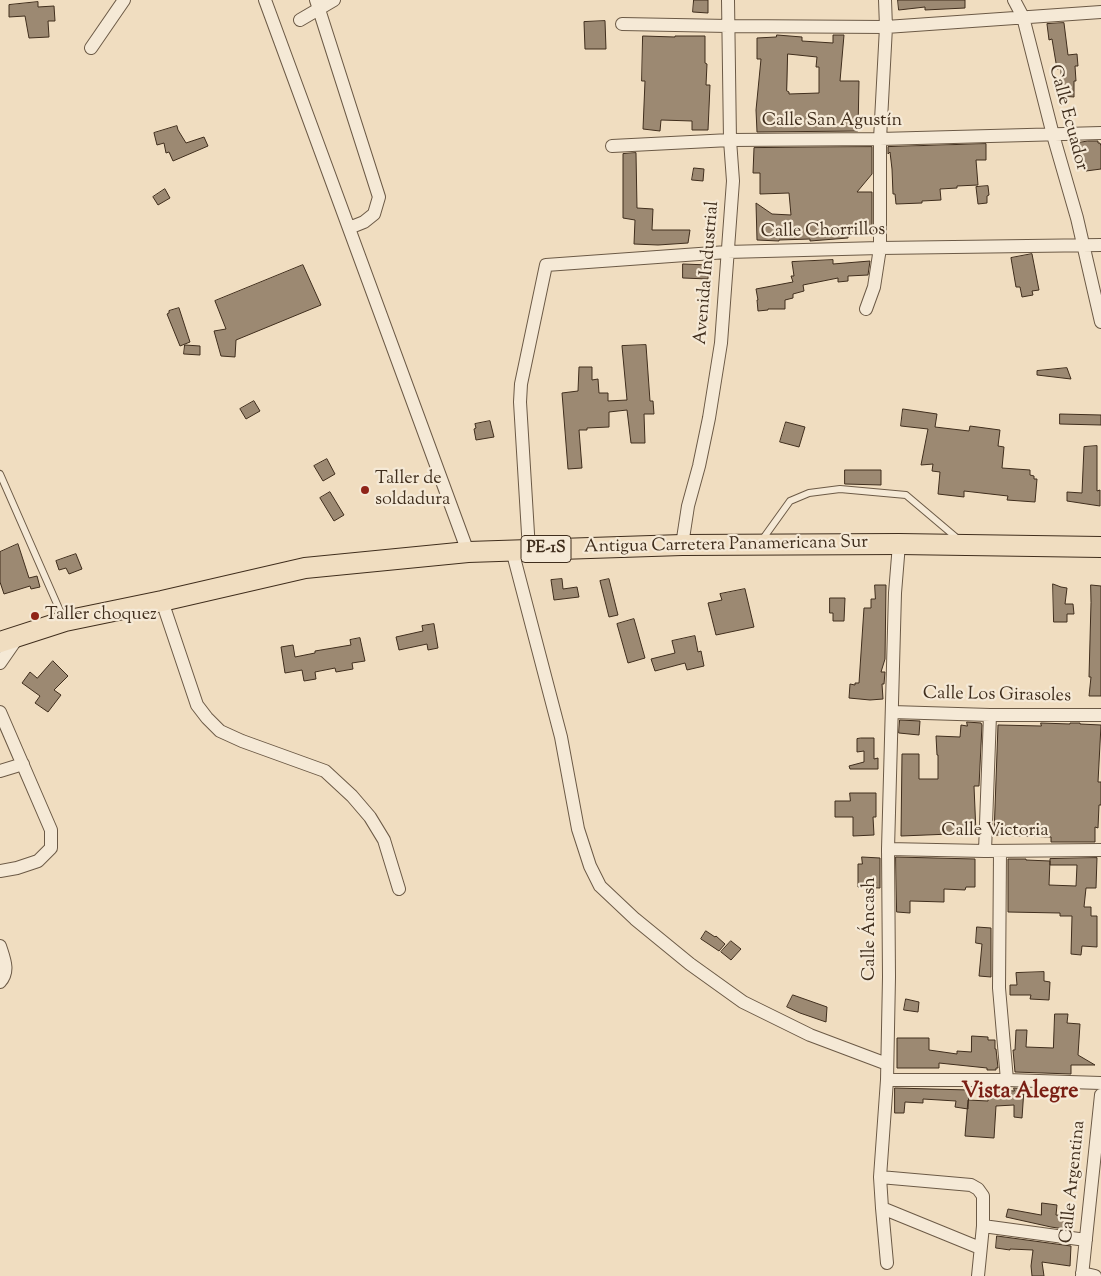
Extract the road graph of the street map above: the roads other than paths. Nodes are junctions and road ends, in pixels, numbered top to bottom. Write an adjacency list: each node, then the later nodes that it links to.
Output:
1 (124, 0): 14 (street)
2 (265, 0): 20 (street)
3 (334, 0): 7 (street)
4 (728, 0): 12 (street, Avenida Industrial)
5 (885, 0): 13 (street)
6 (1014, 0): 9 (street, Calle Ecuador)
7 (318, 4): 10 (street); 20 (street)
8 (1101, 12): 9 (street)
9 (1023, 17): 13 (street); 16 (street, Calle Ecuador)
10 (300, 20)
11 (622, 24): 12 (street)
12 (728, 26): 13 (street); 18 (street, Avenida Industrial)
13 (886, 27): 17 (street)
14 (91, 48)
15 (1101, 133): 16 (street, Calle San Agustín)
16 (1053, 135): 17 (street, Calle San Agustín); 22 (street, Calle Ecuador)
17 (880, 139): 18 (street, Calle San Agustín); 23 (street)
18 (730, 140): 19 (street, Calle San Agustín); 24 (street, Avenida Industrial)
19 (612, 146)
20 (349, 228): 34 (street)
21 (1101, 245): 22 (street, Calle Chorrillos)
22 (1083, 246): 23 (street, Calle Chorrillos); 26 (street)
23 (880, 248): 24 (street, Calle Chorrillos); 25 (street)
24 (727, 252): 29 (street, Avenida Industrial); 33 (street, Calle Chorrillos)
25 (866, 309)
26 (1101, 322)
27 (0, 474): 36 (lane)
28 (900, 544): 30 (highway, Antigua Carretera Panamericana Sur / PE-1S); 31 (highway, Antigua Carretera Panamericana Sur / PE-1S); 41 (street, Calle Áncash)
29 (682, 545): 30 (highway, Antigua Carretera Panamericana Sur / PE-1S); 33 (highway, Antigua Carretera Panamericana Sur / PE-1S)
30 (758, 545): 31 (lane)
31 (965, 545): 32 (highway, Antigua Carretera Panamericana Sur / PE-1S)
32 (1101, 547)
33 (521, 550): 34 (highway, Antigua Carretera Panamericana Sur / PE-1S); 54 (street)
34 (468, 552): 35 (highway, Antigua Carretera Panamericana Sur / PE-1S)
35 (162, 601): 36 (highway, Antigua Carretera Panamericana Sur / PE-1S); 51 (street)
36 (65, 621): 37 (highway, Antigua Carretera Panamericana Sur / PE-1S)
37 (20, 635): 38 (highway, Antigua Carretera Panamericana Sur / PE-1S); 39 (street)
38 (0, 642)
39 (0, 663)
40 (0, 712): 44 (street)
41 (892, 712): 42 (street, Calle Los Girasoles); 46 (street, Calle Áncash)
42 (990, 714): 43 (street, Calle Los Girasoles); 48 (street)
43 (1101, 715)
44 (23, 764): 45 (street); 50 (street)
45 (0, 771)
46 (888, 849): 48 (street, Calle Victoria); 54 (street, Calle Áncash)
47 (1101, 850): 49 (street, Calle Victoria)
48 (985, 851): 49 (street, Calle Victoria)
49 (1000, 851): 56 (street)
50 (0, 871)
51 (399, 889)
52 (0, 946): 53 (street)
53 (0, 982)
54 (887, 1064): 55 (street, Calle Áncash)
55 (887, 1080): 56 (street); 59 (street, Calle Áncash)
56 (1007, 1080): 57 (street)
57 (1101, 1082)
58 (1101, 1095): 62 (street, Calle Argentina)
59 (880, 1176): 60 (street, Calle Áncash); 61 (street)
60 (882, 1208): 63 (street); 64 (street, Calle Áncash)
61 (983, 1226): 62 (street); 63 (street)
62 (1086, 1240): 65 (street, Calle Argentina)
63 (980, 1248): 66 (street)
64 (887, 1263)
65 (1086, 1275)
66 (978, 1276)

